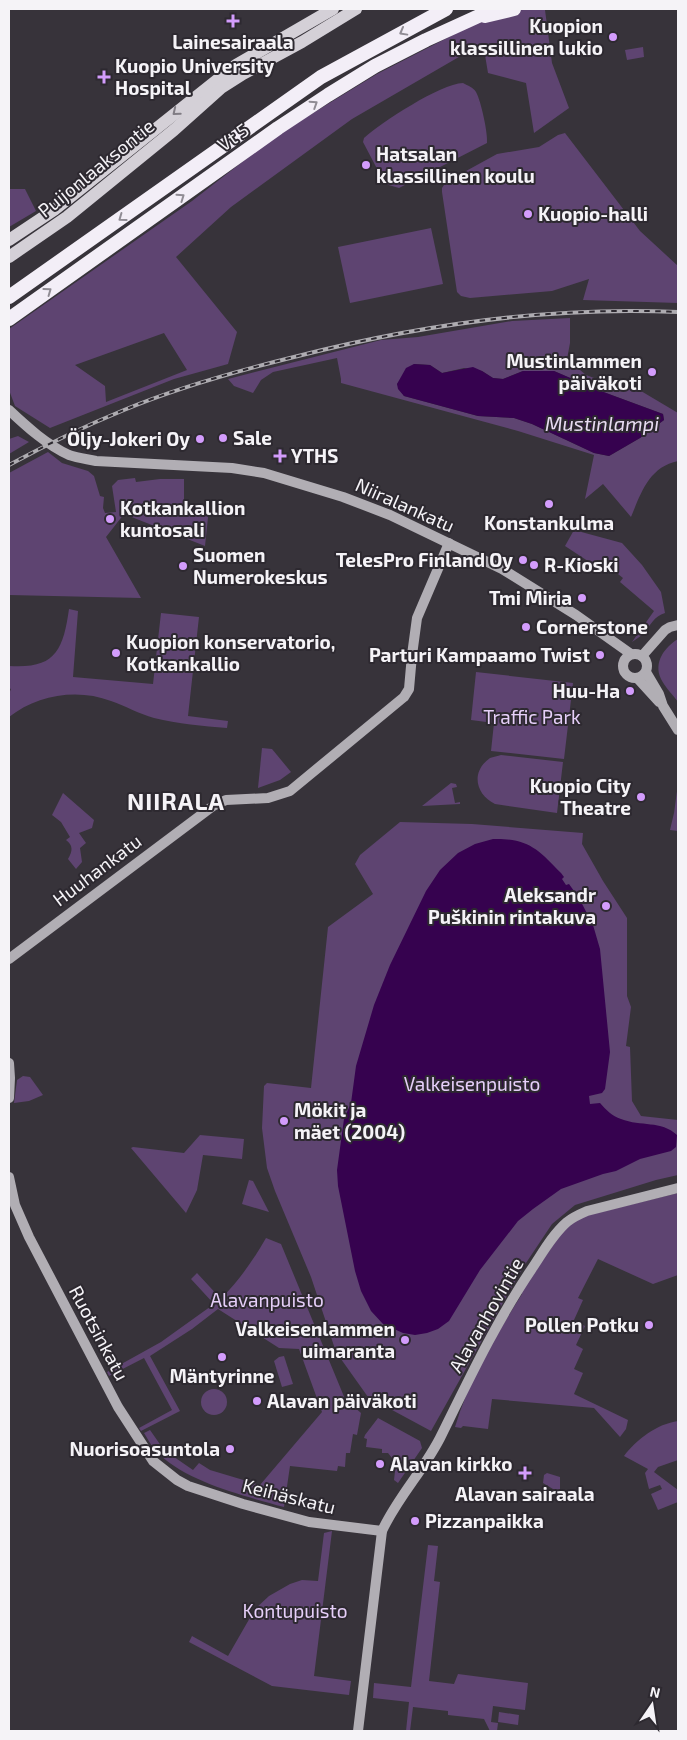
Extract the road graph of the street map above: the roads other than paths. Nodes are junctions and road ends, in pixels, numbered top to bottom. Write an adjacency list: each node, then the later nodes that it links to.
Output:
1 (333, 9): 7 (main road, Puijonlaaksontie, one-way to 7)
2 (356, 9): 8 (main road, Puijonlaaksontie)
3 (446, 9): 9 (highway, Vt 5, one-way to 9)
4 (494, 9): 6 (highway, Vt 5)
5 (514, 9): 6 (highway)
6 (470, 20): 10 (highway, Vt 5, one-way to 6)
7 (9, 240)
8 (9, 257)
9 (9, 297)
10 (9, 320)
11 (9, 410): 13 (main road, Niiralankatu)
12 (9, 421): 13 (main road, Niiralankatu)
13 (30, 429): 14 (main road, Niiralankatu)
14 (449, 543): 16 (main road, Niiralankatu); 22 (main road, Huuhankatu)
15 (678, 625): 18 (main road)
16 (602, 635): 17 (main road, Niiralankatu); 19 (main road, Niiralankatu)
17 (632, 654): 18 (main road); 19 (main road)
18 (642, 656): 20 (main road)
19 (623, 662): 20 (main road)
20 (642, 676): 21 (main road)
21 (678, 730)
22 (9, 959)
23 (9, 1063): 24 (main road)
24 (9, 1098)
25 (9, 1176): 27 (main road, Ruotsinkatu)
26 (678, 1188): 28 (main road, Alavanhovintie)
27 (188, 1486): 28 (main road, Keihäskatu)
28 (382, 1531): 29 (main road)
29 (358, 1731)

